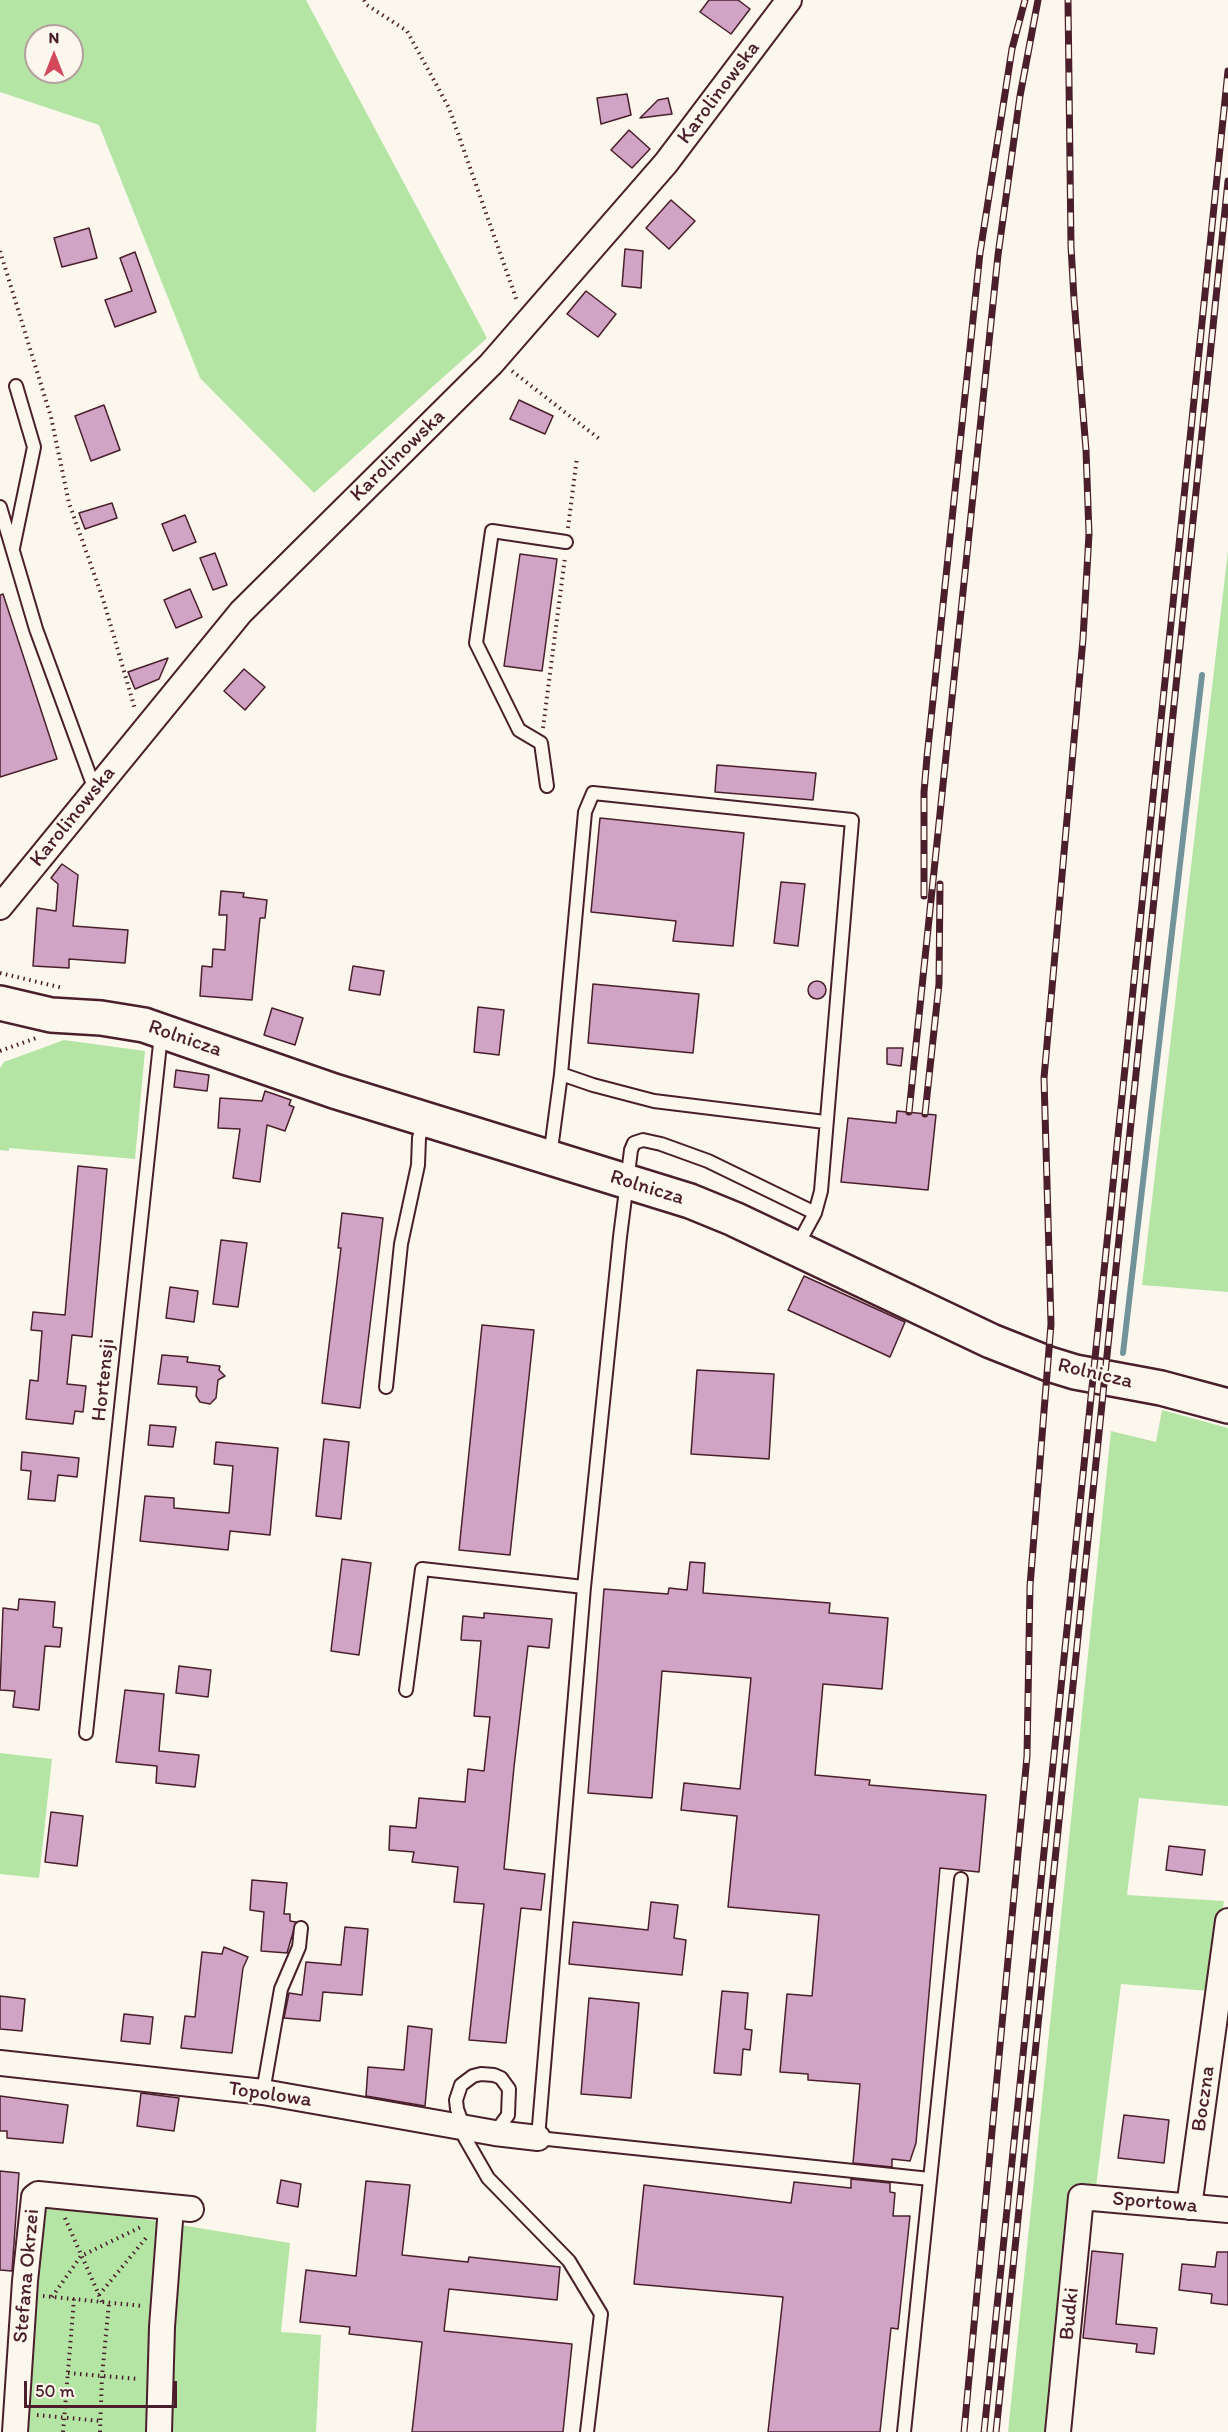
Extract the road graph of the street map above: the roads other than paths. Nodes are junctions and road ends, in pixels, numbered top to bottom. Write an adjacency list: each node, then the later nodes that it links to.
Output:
1 (789, 0): 7 (street, Karolinowska)
2 (16, 386): 5 (lane)
3 (0, 507): 5 (lane)
4 (566, 542): 6 (lane)
5 (13, 549): 7 (lane)
6 (547, 786)
7 (95, 790): 8 (street, Karolinowska)
8 (0, 907)
9 (52, 1000): 10 (street, Rolnicza); 11 (street, Rolnicza); 12 (street, Rolnicza)
10 (0, 1003)
11 (0, 1024)
12 (164, 1031): 14 (street, Rolnicza); 24 (lane, Hortensji)
13 (561, 1074): 15 (lane); 15 (lane); 16 (lane)
14 (425, 1119): 16 (street, Rolnicza); 20 (lane)
15 (825, 1122): 18 (lane)
16 (550, 1158): 17 (street, Rolnicza)
17 (626, 1181): 18 (lane); 19 (street, Rolnicza); 22 (lane)
18 (815, 1213): 19 (lane)
19 (796, 1249): 21 (street, Rolnicza)
20 (386, 1387)
21 (1228, 1406)
22 (584, 1587): 23 (lane); 32 (lane)
23 (406, 1690)
24 (86, 1733)
25 (961, 1879): 33 (lane)
26 (1228, 1921): 35 (street, Boczna)
27 (302, 1928): 29 (lane)
28 (0, 2063): 29 (street, Topolowa)
29 (263, 2092): 30 (street, Topolowa)
30 (464, 2128): 31 (street, Topolowa); 31 (lane); 39 (lane)
31 (495, 2133): 32 (street, Topolowa)
32 (538, 2138): 33 (lane)
33 (930, 2179): 40 (lane)
34 (1081, 2197): 35 (street, Sportowa); 41 (street, Budki)
35 (1189, 2206): 36 (street, Sportowa)
36 (1228, 2210)
37 (15, 2422): 38 (street, Stefana Okrzei)
38 (159, 2432)
39 (587, 2432)
40 (904, 2432)
41 (1058, 2432)

